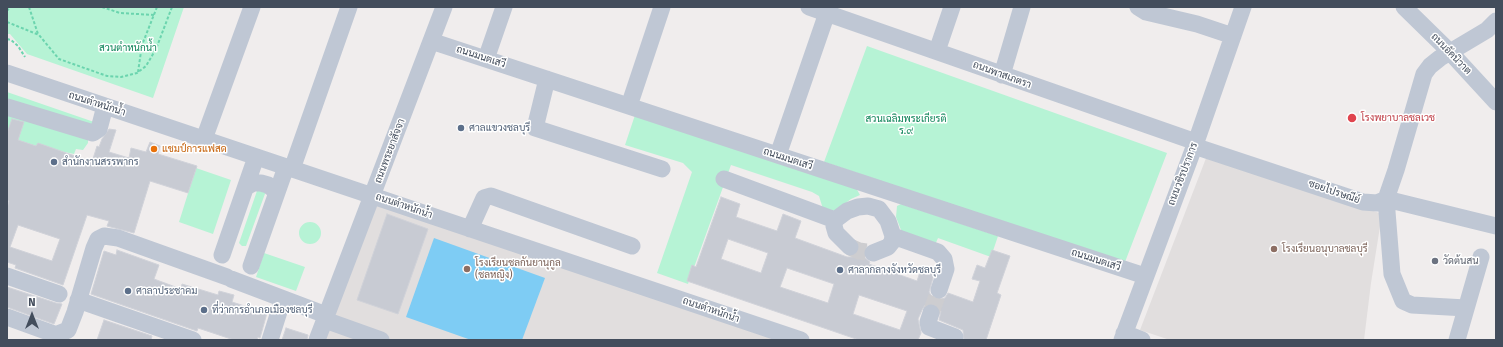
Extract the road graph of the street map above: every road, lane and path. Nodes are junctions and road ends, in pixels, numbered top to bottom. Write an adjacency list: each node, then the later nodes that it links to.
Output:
1 (10, 7): 17 (path)
2 (29, 7): 22 (path)
3 (102, 7): 19 (path)
4 (158, 7): 19 (path)
5 (172, 7): 31 (path)
6 (252, 7): 38 (street)
7 (349, 7): 42 (street)
8 (444, 7): 25 (street, ถนนพระยาสัจจา)
9 (504, 7): 29 (street)
10 (662, 7): 36 (street)
11 (809, 7): 18 (street, ถนนพาสเภตรา)
12 (952, 7): 26 (street)
13 (1022, 7): 32 (street)
14 (1138, 7): 23 (street)
15 (1243, 7): 23 (street, ถนนวชิรปราการ)
16 (1404, 7): 27 (street, ถนนอัคนิวาต)
17 (7, 11)
18 (827, 13): 26 (street, ถนนพาสเภตรา); 40 (street)
19 (154, 15): 31 (path)
20 (1496, 21): 27 (street)
21 (7, 22): 22 (path)
22 (39, 35): 31 (path)
23 (1232, 36): 39 (street, ถนนวชิรปราการ)
24 (7, 39): 28 (path)
25 (431, 41): 29 (street, ถนนมนตเสวี); 49 (street, ถนนพระยาสัจจา)
26 (937, 51): 32 (street, ถนนพาสเภตรา)
27 (1450, 52): 34 (street, ถนนอัคนิวาต); 50 (street)
28 (25, 57)
29 (486, 59): 33 (street, ถนนมนตเสวี)
30 (7, 73): 35 (street, ถนนตำหนักน้ำ)
31 (138, 73)
32 (1002, 75): 39 (street, ถนนพาสเภตรา)
33 (547, 79): 36 (street, ถนนมนตเสวี); 43 (street)
34 (1496, 102)
35 (105, 106): 37 (street); 38 (street, ถนนตำหนักน้ำ)
36 (629, 106): 40 (street, ถนนมนตเสวี)
37 (7, 107)
38 (204, 140): 41 (street, ถนนตำหนักน้ำ)
39 (1195, 144): 50 (street, ซอยไปรษณีย์); 63 (street, ถนนวชิรปราการ)
40 (778, 156): 45 (street, ถนนมนตเสวี)
41 (256, 157): 42 (street, ถนนตำหนักน้ำ); 46 (street)
42 (289, 168): 47 (street); 49 (street, ถนนตำหนักน้ำ)
43 (662, 169)
44 (724, 179): 52 (street)
45 (869, 185): 48 (street, ถนนมนตเสวี); 51 (street)
46 (246, 187): 47 (street); 59 (street)
47 (277, 192): 61 (street)
48 (893, 193): 54 (street); 63 (street, ถนนมนตเสวี)
49 (374, 196): 55 (street, ถนนตำหนักน้ำ); 72 (street, ถนนพระยาสัจจา)
50 (1386, 199): 53 (street); 69 (street)
51 (858, 206): 52 (street); 54 (street)
52 (835, 220): 57 (street)
53 (1496, 226)
54 (891, 228): 58 (street); 65 (street)
55 (470, 229): 56 (street); 79 (street, ถนนตำหนักน้ำ)
56 (632, 246)
57 (850, 247)
58 (873, 253)
59 (222, 255): 61 (street); 64 (street)
60 (1481, 257): 69 (street)
61 (251, 266): 64 (street)
62 (7, 276): 66 (street)
63 (1145, 276): 74 (street, ถนนวชิรปราการ)
64 (229, 278): 67 (street); 68 (street)
65 (939, 290)
66 (59, 294)
67 (283, 299): 72 (street); 76 (street)
68 (78, 300): 71 (street); 75 (street)
69 (1466, 308): 81 (street)
70 (931, 313): 73 (street)
71 (7, 317)
72 (325, 318): 77 (street, ถนนพระยาสัจจา); 78 (street)
73 (955, 337)
74 (1123, 337): 80 (street)
75 (193, 340)
76 (270, 340)
77 (317, 340)
78 (381, 340)
79 (801, 340)
80 (1142, 340)
81 (1457, 340)

